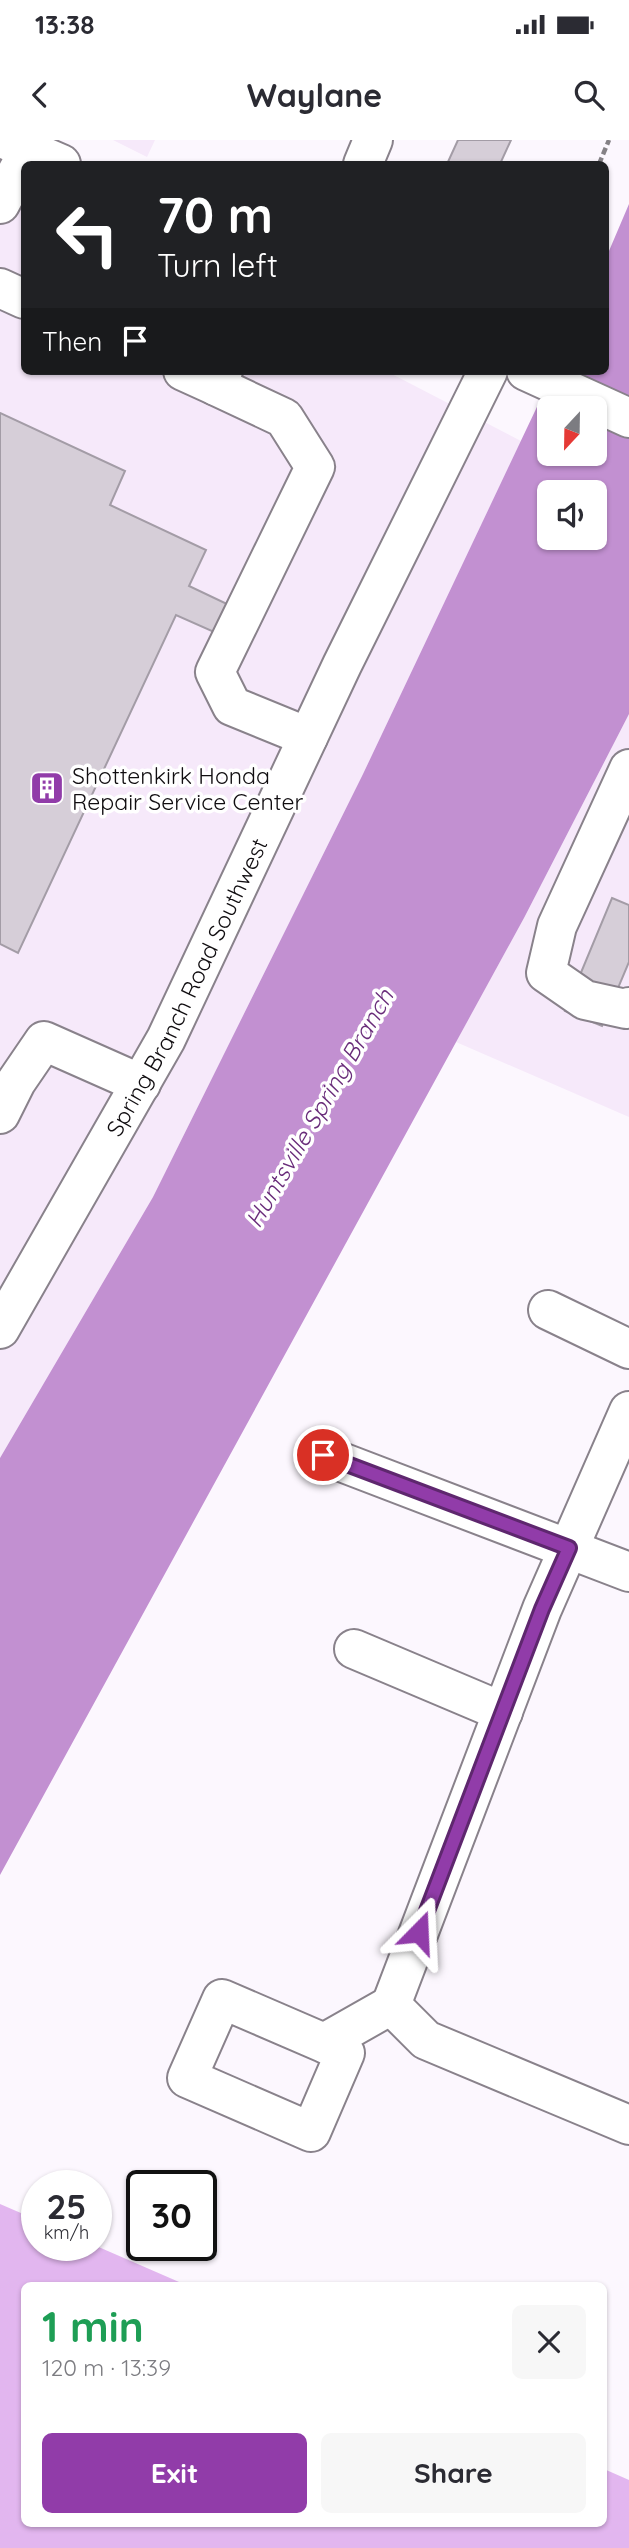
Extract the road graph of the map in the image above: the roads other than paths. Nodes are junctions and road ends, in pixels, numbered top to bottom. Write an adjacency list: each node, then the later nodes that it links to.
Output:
1 (373, 140): 2 (street)
2 (364, 161)
3 (21, 169): 4 (street)
4 (0, 204)
5 (0, 288): 6 (street)
6 (21, 298)
7 (486, 375): 11 (street, Spring Branch Road Southwest)
8 (534, 375): 10 (street)
9 (207, 376): 11 (street)
10 (629, 418)
11 (308, 737): 15 (street, Spring Branch Road Southwest)
12 (629, 769): 13 (street)
13 (629, 1007)
14 (13, 1060): 15 (street); 16 (street)
15 (141, 1084): 18 (street, Spring Branch Road Southwest)
16 (0, 1114)
17 (548, 1310): 19 (street)
18 (0, 1329)
19 (629, 1349)
20 (629, 1411): 22 (street)
21 (323, 1455): 22 (street)
22 (569, 1548): 23 (street); 25 (street)
23 (629, 1572)
24 (354, 1649): 25 (street)
25 (503, 1712): 26 (street)
26 (391, 2005): 27 (street); 28 (street)
27 (324, 2043)
28 (629, 2124)

